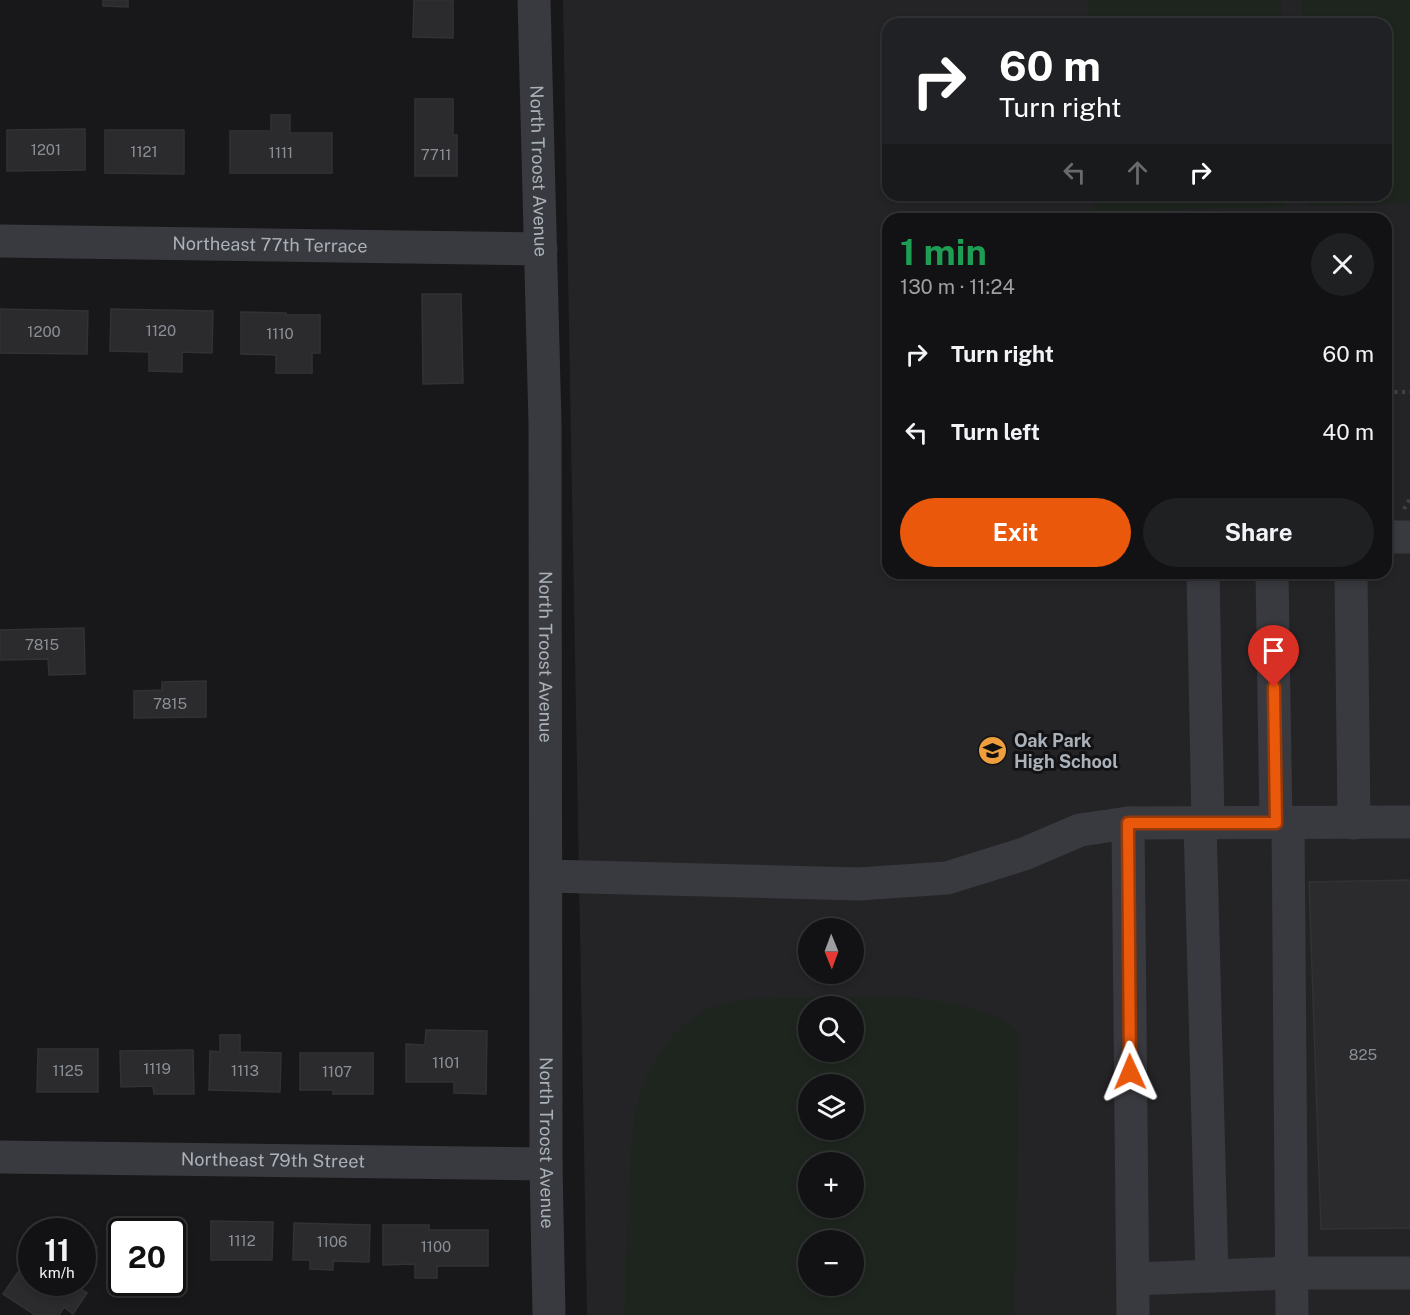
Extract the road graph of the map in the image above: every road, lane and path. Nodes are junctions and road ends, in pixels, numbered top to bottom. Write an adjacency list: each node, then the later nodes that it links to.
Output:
1 (534, 0): 3 (street, North Troost Avenue)
2 (0, 241): 3 (street, Northeast 77th Terrace)
3 (541, 249): 16 (street, North Troost Avenue)
4 (1392, 392): 5 (path)
5 (1410, 392)
6 (1392, 537): 7 (street)
7 (1410, 537)
8 (1203, 579): 13 (street)
9 (1272, 579): 14 (street)
10 (1351, 579): 15 (street)
11 (1410, 822): 15 (street)
12 (1128, 823): 13 (street); 16 (street); 22 (street)
13 (1204, 823): 14 (street); 21 (street)
14 (1282, 823): 15 (street); 19 (street)
15 (1354, 823)
16 (547, 876): 18 (street, North Troost Avenue)
17 (0, 1157): 18 (street, Northeast 79th Street)
18 (546, 1164): 23 (street, North Troost Avenue)
19 (1292, 1273): 20 (street); 21 (street); 25 (street)
20 (1410, 1273)
21 (1212, 1276): 22 (street)
22 (1133, 1279): 24 (street)
23 (549, 1315)
24 (1133, 1315)
25 (1292, 1315)

